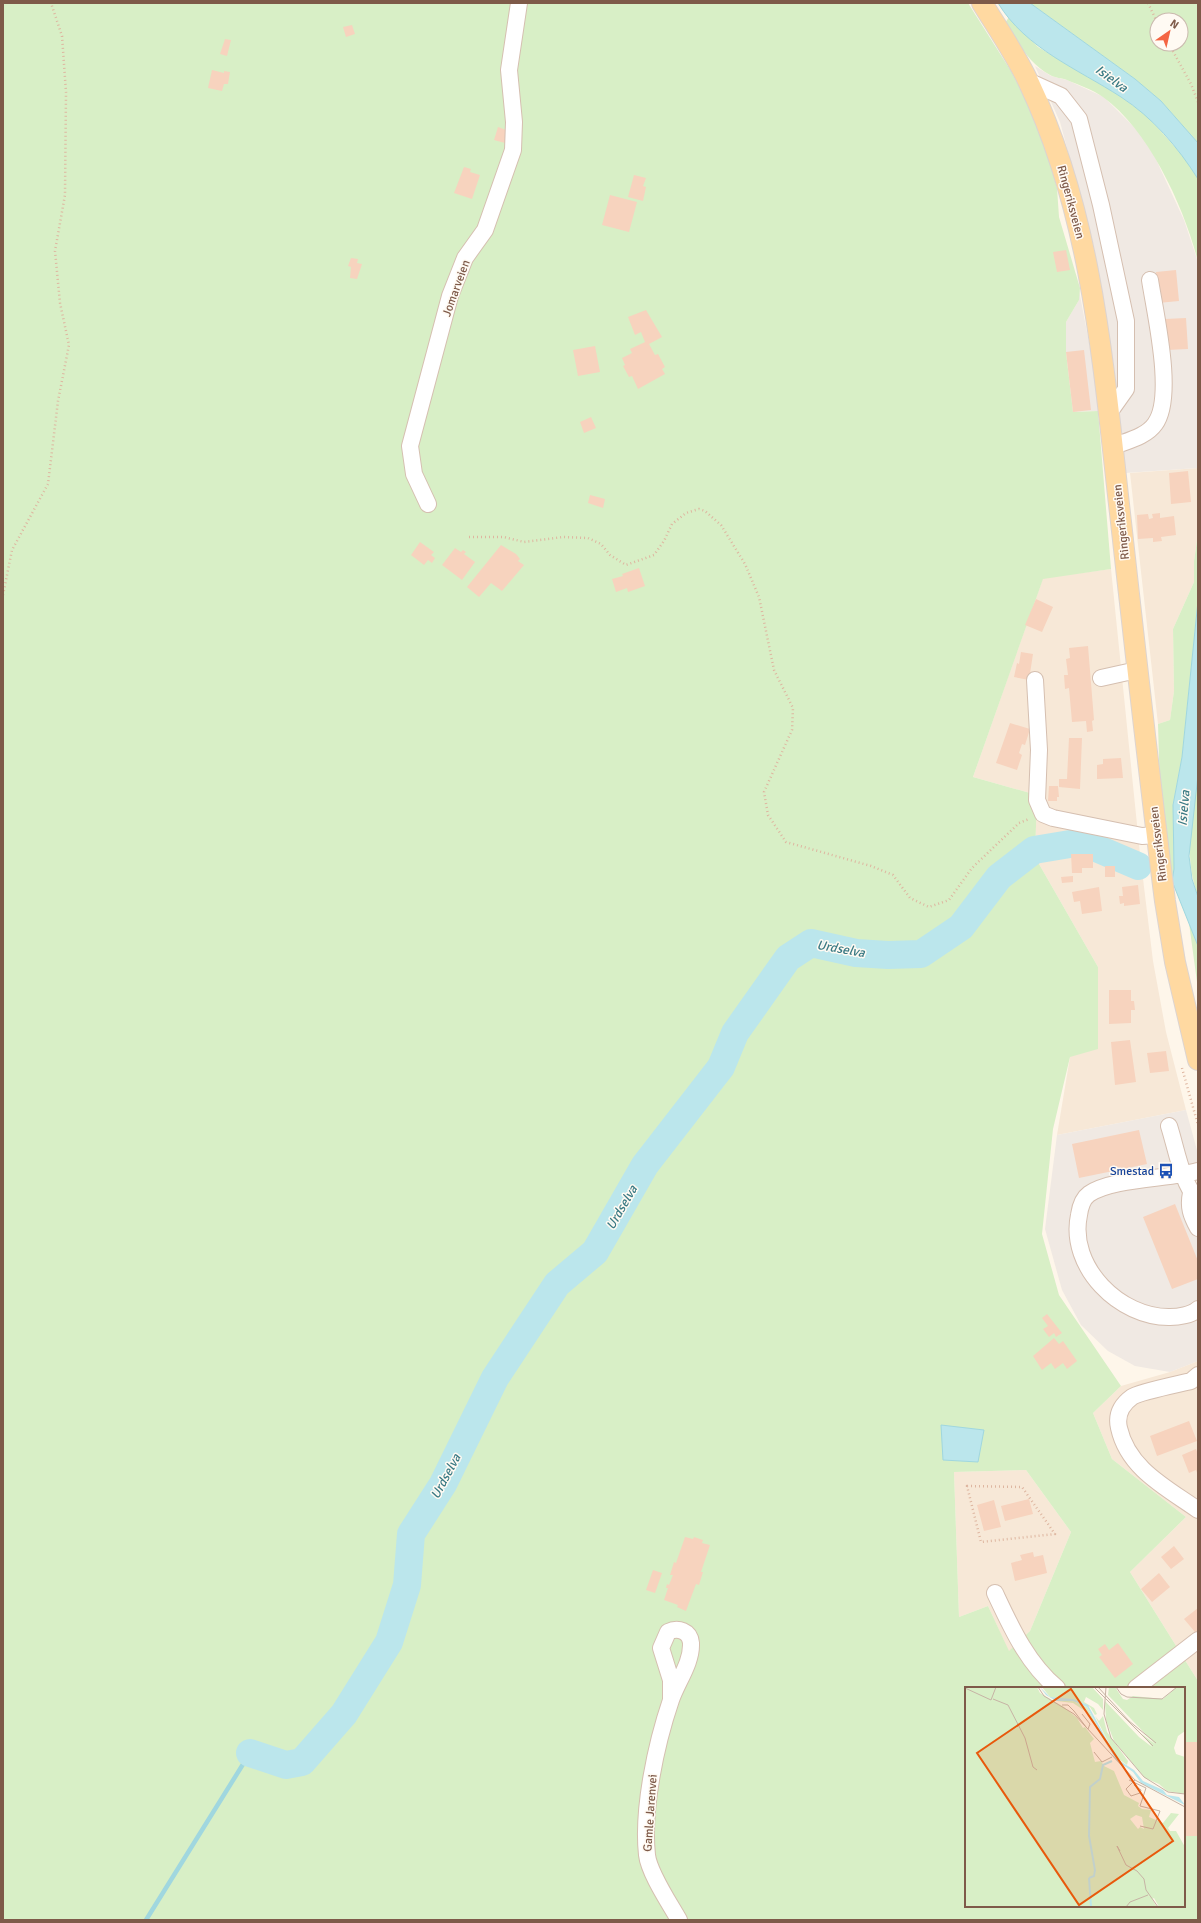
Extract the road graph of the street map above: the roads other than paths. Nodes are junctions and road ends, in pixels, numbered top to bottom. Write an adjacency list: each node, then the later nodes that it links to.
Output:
1 (519, 3): 7 (street, Jomarveien)
2 (982, 3): 3 (main road, Ringeriksveien)
3 (1028, 81): 5 (main road, Ringeriksveien); 5 (street)
4 (1150, 280): 6 (street)
5 (1109, 413): 6 (main road, Ringeriksveien)
6 (1112, 447): 8 (main road, Ringeriksveien)
7 (428, 504)
8 (1138, 670): 9 (street); 11 (main road, Ringeriksveien)
9 (1101, 678)
10 (1036, 680): 11 (street)
11 (1157, 835): 12 (main road, Ringeriksveien)
12 (1193, 1022): 13 (main road, Ringeriksveien)
13 (1198, 1060)
14 (1169, 1126): 15 (street)
15 (1191, 1173): 16 (street); 18 (street)
16 (1194, 1197): 17 (street)
17 (1198, 1228)
18 (1198, 1309)
19 (1198, 1375): 20 (street)
20 (1198, 1510)
21 (995, 1593): 23 (street)
22 (1198, 1640): 24 (street)
23 (1056, 1687)
24 (1137, 1687)
25 (671, 1700): 26 (street, Gamle Jarenvei)
26 (679, 1920)

